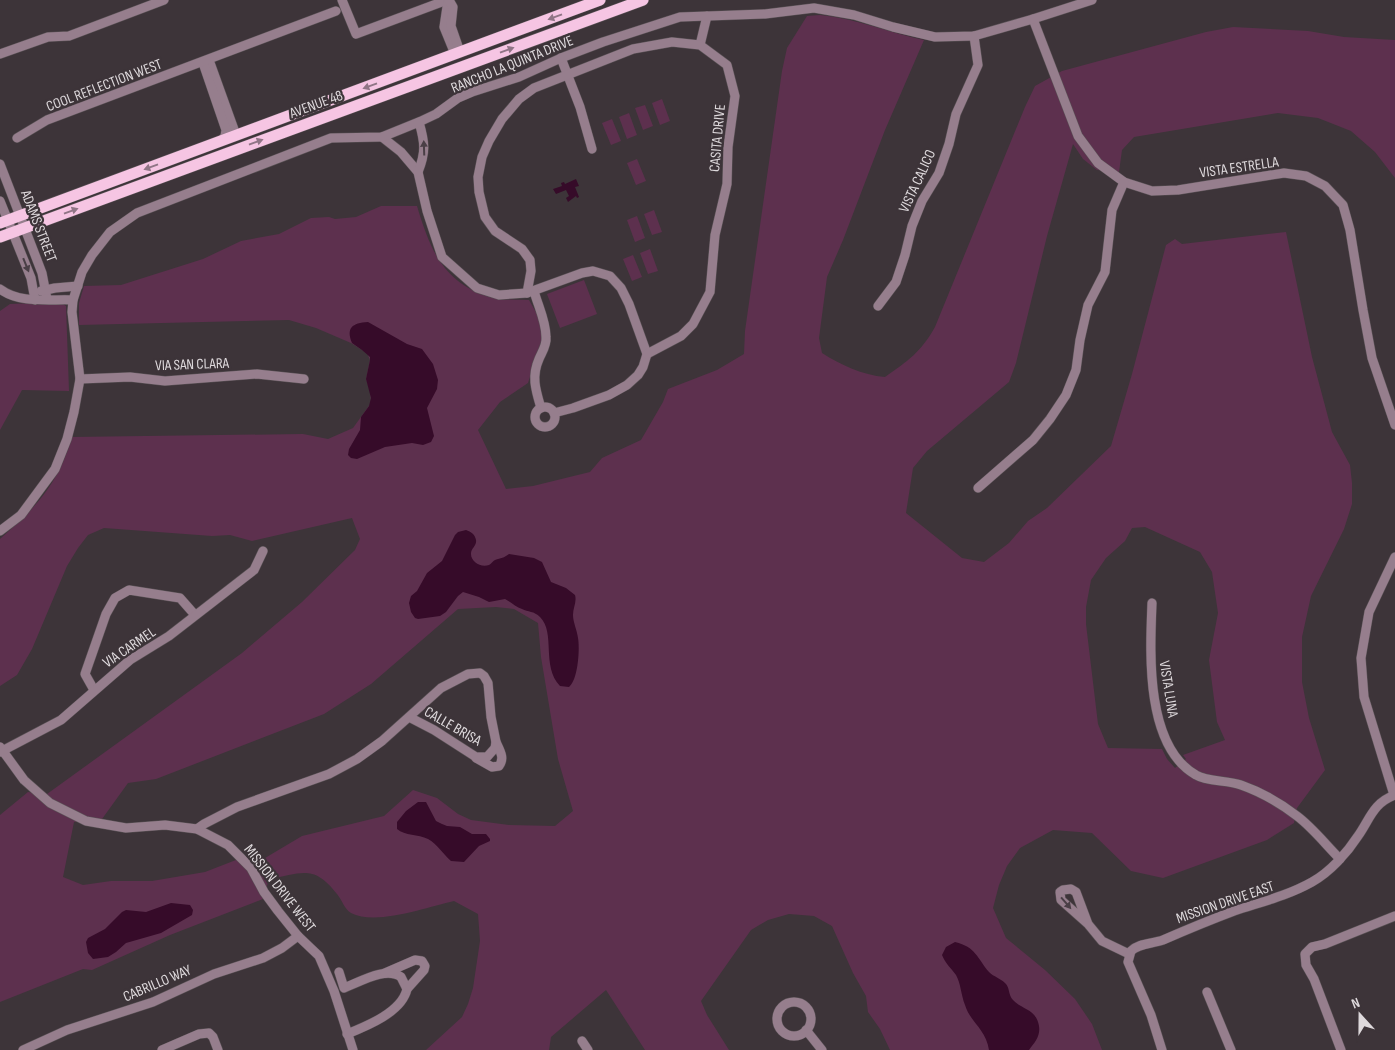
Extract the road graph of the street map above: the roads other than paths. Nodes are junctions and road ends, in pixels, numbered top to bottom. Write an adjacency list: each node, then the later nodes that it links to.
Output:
1 (164, 0): 12 (street)
2 (342, 0): 3 (street)
3 (448, 0): 13 (street)
4 (600, 0): 13 (main road, AVENUE 48, one-way to 13)
5 (643, 0): 14 (main road, AVENUE 48, one-way to 5)
6 (1092, 0): 9 (street, RANCHO LA QUINTA DRIVE)
7 (336, 11): 16 (street, COOL REFLECTION WEST)
8 (707, 16): 10 (street, RANCHO LA QUINTA DRIVE); 11 (street); 15 (street, RANCHO LA QUINTA DRIVE)
9 (1033, 19): 10 (street, RANCHO LA QUINTA DRIVE); 28 (street, VISTA ESTRELLA)
10 (974, 36): 41 (street, VISTA CALICO)
11 (700, 45): 17 (street); 42 (street, CASITA DRIVE)
12 (0, 54)
13 (458, 54): 14 (main road); 18 (main road); 20 (main road, AVENUE 48, one-way to 20)
14 (489, 56): 18 (main road, AVENUE 48)
15 (561, 58): 17 (street); 19 (street, RANCHO LA QUINTA DRIVE)
16 (206, 61): 20 (street); 22 (street, COOL REFLECTION WEST); 23 (street)
17 (567, 75): 24 (street); 37 (street)
18 (383, 96): 27 (main road, AVENUE 48, one-way to 18)
19 (419, 122): 21 (street, RANCHO LA QUINTA DRIVE); 26 (street, one-way to 19)
20 (236, 135): 23 (main road, AVENUE 48); 27 (main road)
21 (382, 137): 26 (street); 35 (street, RANCHO LA QUINTA DRIVE)
22 (17, 138)
23 (222, 141): 30 (main road, AVENUE 48, one-way to 30)
24 (592, 149)
25 (0, 164): 30 (street, ADAMS STREET)
26 (418, 172): 37 (street)
27 (164, 176): 32 (main road, AVENUE 48, one-way to 27)
28 (1124, 182): 47 (street, VISTA ESTRELLA); 48 (street)
29 (0, 201): 31 (street, ADAMS STREET)
30 (20, 215): 31 (main road, AVENUE 48); 32 (street, ADAMS STREET)
31 (4, 222): 33 (street, ADAMS STREET)
32 (26, 228): 33 (main road, AVENUE 48); 38 (street, ADAMS STREET)
33 (13, 232): 34 (main road, AVENUE 48); 39 (street, ADAMS STREET, one-way to 39)
34 (0, 237)
35 (78, 286): 38 (street); 40 (street, RANCHO LA QUINTA DRIVE)
36 (0, 289): 39 (street)
37 (531, 292): 42 (street); 45 (street)
38 (46, 294): 39 (street); 40 (street)
39 (34, 296)
40 (73, 300): 43 (street, RANCHO LA QUINTA DRIVE)
41 (878, 306)
42 (646, 354): 46 (street)
43 (80, 379): 44 (street, VIA SAN CLARA); 49 (street, RANCHO LA QUINTA DRIVE)
44 (304, 379)
45 (541, 408): 46 (street); 46 (street)
46 (554, 412)
47 (1395, 425)
48 (978, 488)
49 (0, 531)
50 (263, 551): 53 (street, VIA CARMEL)
51 (1395, 557): 59 (street)
52 (1152, 603): 61 (street, VISTA LUNA)
53 (196, 616): 54 (street, VIA CARMEL); 54 (street)
54 (94, 690): 57 (street, VIA CARMEL)
55 (409, 717): 56 (street, CALLE BRISA); 58 (street, CALLE BRISA); 60 (street, CALLE BRISA)
56 (496, 742): 58 (street, CALLE BRISA); 58 (street)
57 (1, 750): 60 (street, MISSION DRIVE WEST)
58 (476, 758)
59 (1394, 795): 61 (street, MISSION DRIVE EAST)
60 (198, 829): 64 (street, MISSION DRIVE WEST)
61 (1340, 859): 65 (street, MISSION DRIVE EAST)
62 (1395, 916): 81 (street)
63 (1088, 924): 65 (street)
64 (298, 936): 71 (street, MISSION DRIVE WEST); 73 (street, CABRILLO WAY)
65 (1129, 954): 79 (street)
66 (339, 972): 67 (street)
67 (383, 974): 68 (street); 68 (street)
68 (407, 989): 71 (street)
69 (1207, 992): 80 (street)
70 (806, 1030): 78 (street)
71 (347, 1034): 76 (street, MISSION DRIVE WEST)
72 (582, 1041): 77 (street)
73 (24, 1050)
74 (162, 1050): 75 (street)
75 (218, 1050)
76 (352, 1050)
77 (588, 1050)
78 (822, 1050)
79 (1162, 1050)
80 (1231, 1050)
81 (1341, 1050)

